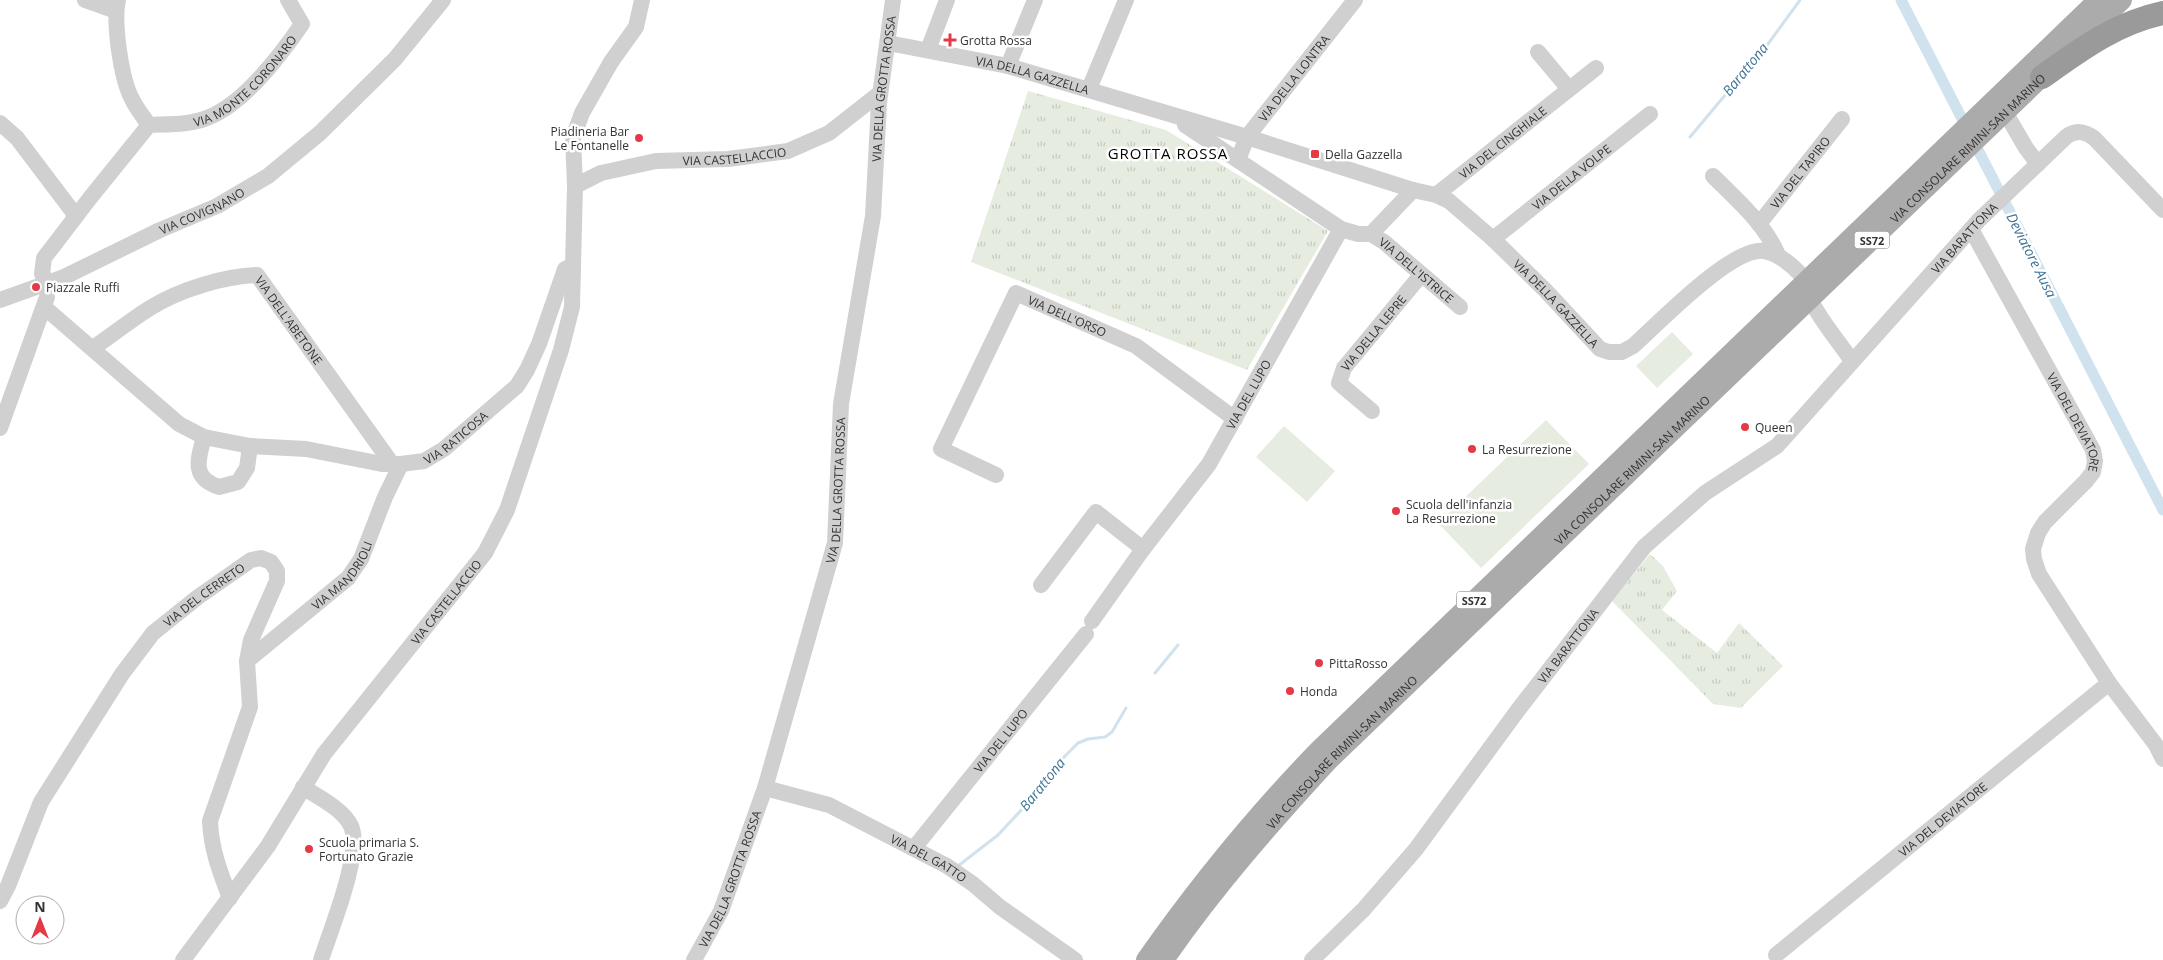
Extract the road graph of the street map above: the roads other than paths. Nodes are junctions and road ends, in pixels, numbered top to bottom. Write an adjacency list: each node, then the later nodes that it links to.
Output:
1 (85, 0): 12 (street)
2 (288, 0): 28 (street, VIA MONTE CORONARO)
3 (443, 0): 46 (street, VIA COVIGNANO)
4 (642, 0): 33 (street, VIA CASTELLACCIO)
5 (893, 0): 14 (street, VIA DELLA GROTTA ROSSA)
6 (946, 0): 15 (street)
7 (1034, 0): 17 (street)
8 (1126, 0): 20 (street)
9 (1355, 0): 29 (street, VIA DELLA LONTRA)
10 (2098, 0): 24 (main road, VIA CONSOLARE RIMINI-SAN MARINO / SS72)
11 (2122, 0): 19 (main road, VIA CONSOLARE RIMINI-SAN MARINO / SS72)
12 (117, 6): 28 (street)
13 (2163, 13): 19 (highway)
14 (888, 43): 15 (street, VIA DELLA GAZZELLA); 22 (street, VIA DELLA GROTTA ROSSA)
15 (928, 50): 17 (street, VIA DELLA GAZZELLA)
16 (1538, 52): 21 (street)
17 (1008, 66): 20 (street, VIA DELLA GAZZELLA)
18 (1596, 68): 21 (street, VIA DEL CINGHIALE)
19 (2042, 77): 24 (main road, VIA CONSOLARE RIMINI-SAN MARINO / SS72)
20 (1089, 89): 25 (street, VIA DELLA GAZZELLA)
21 (1569, 89): 35 (street, VIA DEL CINGHIALE)
22 (880, 93): 33 (street, VIA CASTELLACCIO); 66 (street, VIA DELLA GROTTA ROSSA)
23 (1650, 114): 42 (street, VIA DELLA VOLPE)
24 (1995, 115): 31 (street); 47 (main road, VIA CONSOLARE RIMINI-SAN MARINO / SS72)
25 (1172, 116): 29 (street, VIA DELLA GAZZELLA); 30 (street, VIA DELLA GAZZELLA)
26 (1842, 119): 38 (street, VIA DEL TAPIRO)
27 (0, 123): 37 (street)
28 (149, 125): 37 (street)
29 (1247, 137): 30 (street, VIA DELLA LONTRA); 34 (street, VIA DELLA GAZZELLA)
30 (1238, 160): 40 (street, VIA DELLA GAZZELLA)
31 (2033, 169): 36 (street, VIA BARATTONA); 39 (street, VIA BARATTONA)
32 (1714, 176): 38 (street)
33 (575, 186): 44 (street, VIA CASTELLACCIO)
34 (1413, 190): 35 (street, VIA DELLA GAZZELLA); 41 (street)
35 (1436, 195): 42 (street, VIA DELLA GAZZELLA)
36 (2163, 210)
37 (76, 216): 46 (street)
38 (1759, 224): 43 (street)
39 (1975, 224): 52 (street, VIA BARATTONA); 63 (street, VIA DEL DEVIATORE)
40 (1341, 229): 41 (street, VIA DELLA GAZZELLA); 54 (street, VIA DEL LUPO)
41 (1371, 234): 45 (street, VIA DELL'ISTRICE)
42 (1493, 239): 43 (street, VIA DELLA GAZZELLA)
43 (1778, 255): 47 (street)
44 (573, 266): 58 (street, VIA RATICOSA); 65 (street, VIA CASTELLACCIO)
45 (1421, 275): 50 (street, VIA DELL'ISTRICE); 53 (street, VIA DELLA LEPRE)
46 (48, 283): 48 (street, VIA COVIGNANO); 49 (street)
47 (1808, 290): 52 (street); 75 (main road, VIA CONSOLARE RIMINI-SAN MARINO / SS72); 76 (main road, VIA CONSOLARE RIMINI-SAN MARINO / SS72)
48 (0, 300)
49 (44, 306): 51 (street, VIA RATICOSA); 55 (street)
50 (1460, 307)
51 (93, 348): 56 (street, VIA RATICOSA); 58 (street, VIA DELL'ABETONE)
52 (1852, 361): 77 (street, VIA BARATTONA)
53 (1372, 411)
54 (1236, 419): 59 (street, VIA DELL'ORSO); 60 (street, VIA DEL LUPO)
55 (0, 428)
56 (204, 437): 57 (street, VIA RATICOSA); 57 (street)
57 (250, 446): 58 (street, VIA RATICOSA)
58 (397, 464): 62 (street, VIA MANDRIOLI)
59 (996, 475)
60 (1143, 549): 61 (street); 67 (street, VIA DEL LUPO)
61 (1041, 585)
62 (247, 660): 68 (street, VIA DEL CERRETO); 69 (street, VIA DEL CERRETO)
63 (2109, 683): 64 (street, VIA DEL DEVIATORE); 70 (street, VIA DEL DEVIATORE)
64 (2163, 759)
65 (303, 787): 68 (street, VIA CASTELLACCIO); 72 (street)
66 (765, 788): 67 (street, VIA DEL GATTO); 73 (street, VIA DELLA GROTTA ROSSA)
67 (914, 848): 74 (street, VIA DEL GATTO)
68 (230, 898): 71 (street, VIA CASTELLACCIO)
69 (0, 901)
70 (1776, 955)
71 (183, 960)
72 (321, 960)
73 (694, 960)
74 (1075, 960)
75 (1146, 960)
76 (1164, 960)
77 (1312, 960)

